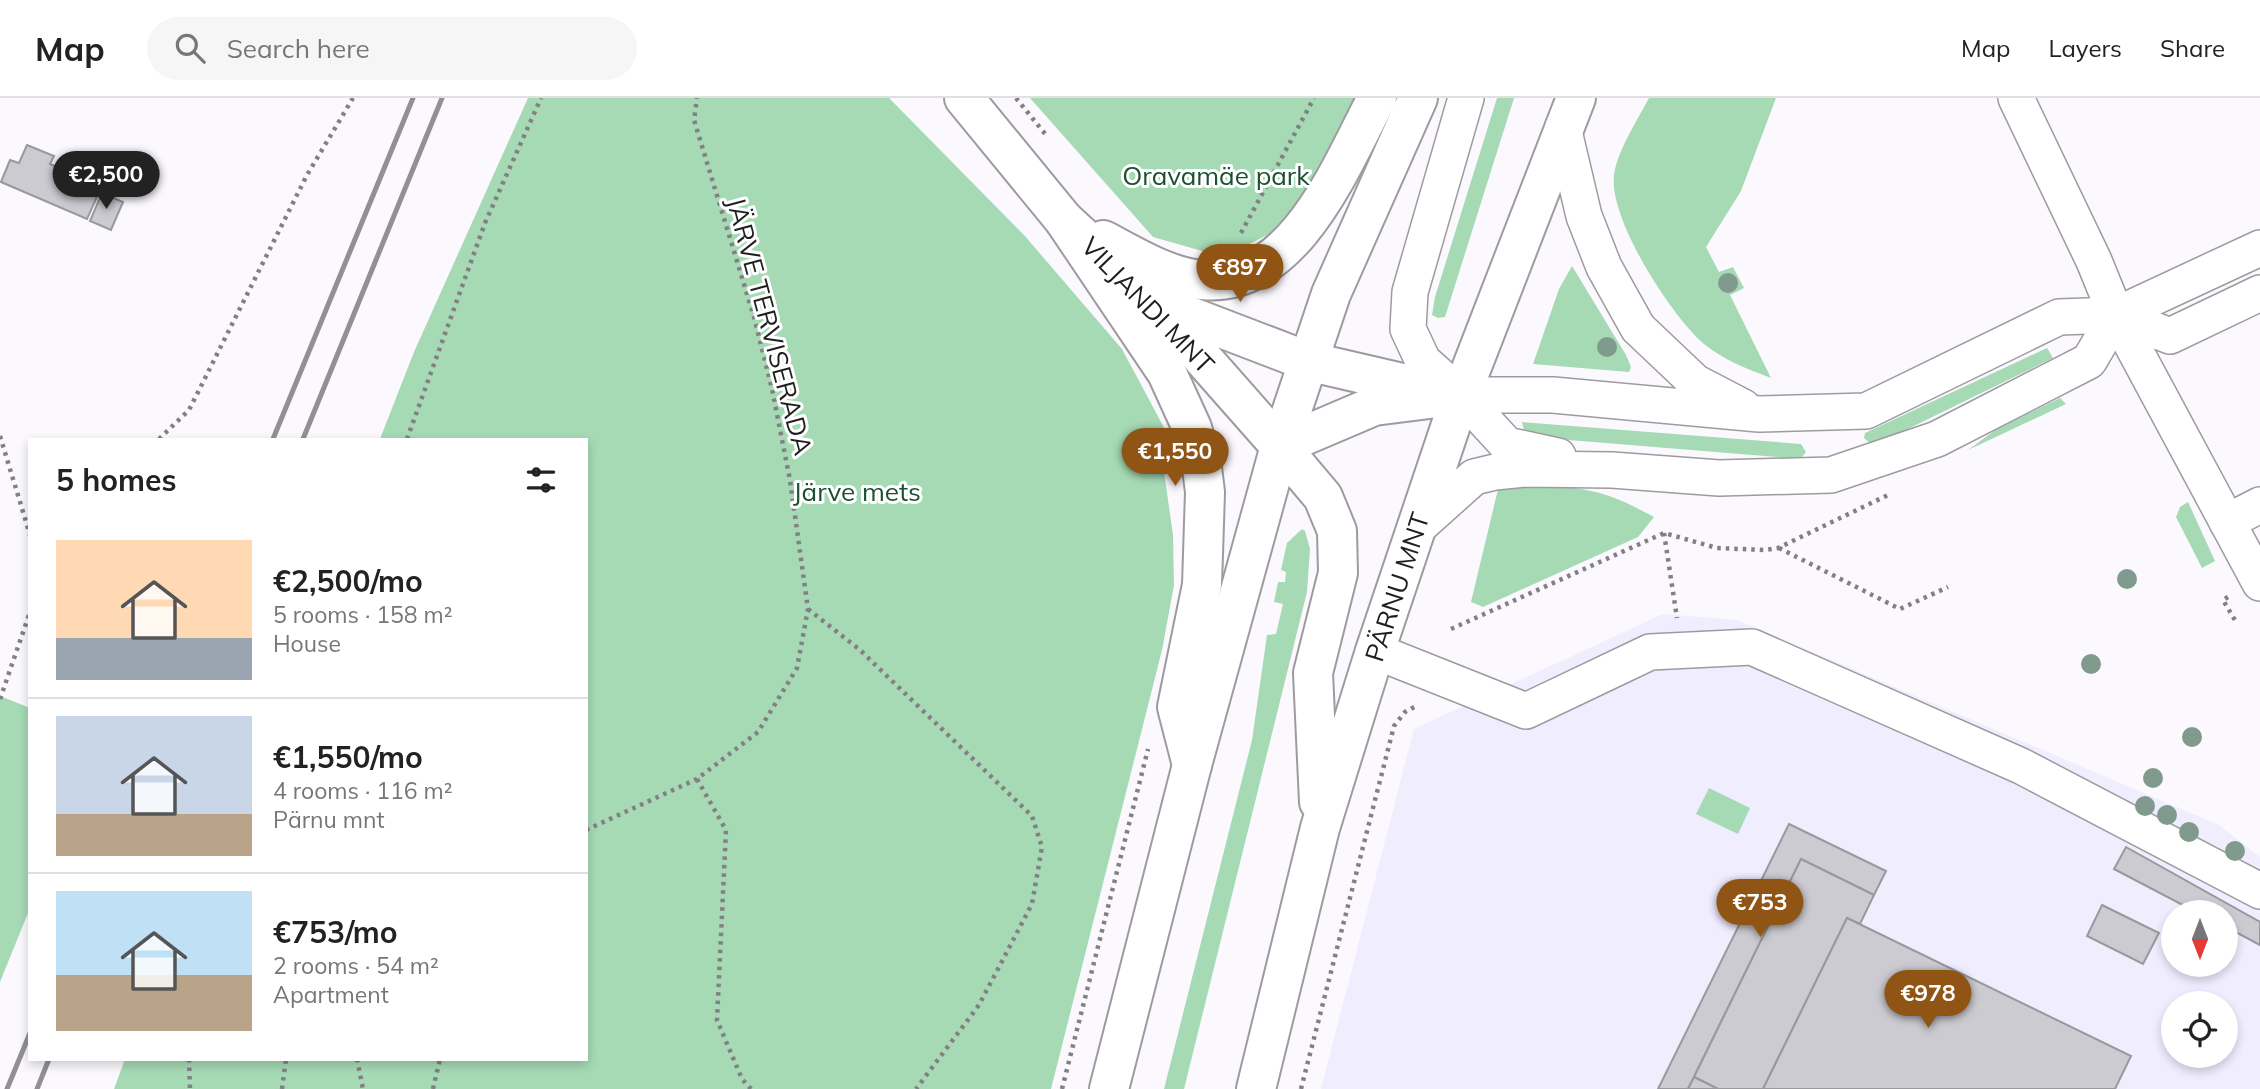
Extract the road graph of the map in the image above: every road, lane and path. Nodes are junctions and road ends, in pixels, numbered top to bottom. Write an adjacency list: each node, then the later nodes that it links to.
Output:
1 (353, 98): 24 (path)
2 (541, 98): 25 (path)
3 (697, 98): 38 (path, JÄRVE TERVISERADA)
4 (964, 98): 13 (main road, VILJANDI MNT)
5 (1016, 98): 12 (path)
6 (1314, 98): 14 (path)
7 (1377, 98): 13 (main road)
8 (1418, 98): 19 (main road)
9 (1466, 98): 20 (lane)
10 (2016, 98): 18 (lane)
11 (1569, 112): 20 (main road, PÄRNU MNT); 22 (lane)
12 (1050, 140)
13 (1064, 220): 17 (main road, VILJANDI MNT); 47 (main road)
14 (1240, 236)
15 (2260, 248): 18 (lane)
16 (2260, 293): 18 (lane)
17 (1153, 302): 19 (main road); 26 (main road, VILJANDI MNT)
18 (2116, 315): 21 (lane); 28 (lane); 31 (lane)
19 (1307, 361): 20 (main road); 26 (main road)
20 (1461, 396): 22 (lane); 26 (main road); 27 (lane); 33 (main road, PÄRNU MNT)
21 (1837, 412): 22 (lane); 28 (lane)
22 (1759, 414)
23 (0, 436): 32 (path)
24 (160, 438)
25 (407, 438)
26 (1280, 446): 47 (main road); 49 (main road, VILJANDI MNT)
27 (1612, 470): 28 (lane); 33 (lane)
28 (1831, 475)
29 (1900, 489): 35 (path)
30 (2260, 505): 31 (lane)
31 (2227, 522): 37 (lane)
32 (28, 528)
33 (1416, 528): 43 (main road, PÄRNU MNT)
34 (1664, 534): 35 (path); 40 (path); 42 (path)
35 (1778, 548): 36 (path)
36 (1948, 587)
37 (2246, 587): 41 (path)
38 (807, 609): 48 (path, JÄRVE TERVISERADA); 61 (path)
39 (28, 618): 45 (path)
40 (1677, 618)
41 (2236, 622)
42 (1451, 629)
43 (1375, 651): 44 (lane); 49 (main road, PÄRNU MNT)
44 (1433, 674): 51 (lane); 65 (path)
45 (0, 699)
46 (1149, 744): 62 (path)
47 (1192, 765): 63 (main road)
48 (697, 779): 50 (path, JÄRVE TERVISERADA); 60 (path)
49 (1320, 828): 64 (main road, PÄRNU MNT)
50 (588, 829)
51 (2260, 891)
52 (189, 1061): 56 (path)
53 (286, 1061): 57 (path)
54 (357, 1061): 58 (path)
55 (440, 1061): 59 (path)
56 (190, 1089)
57 (282, 1089)
58 (363, 1089)
59 (433, 1089)
60 (751, 1089)
61 (916, 1089)
62 (1062, 1089)
63 (1109, 1089)
64 (1256, 1089)
65 (1301, 1089)

